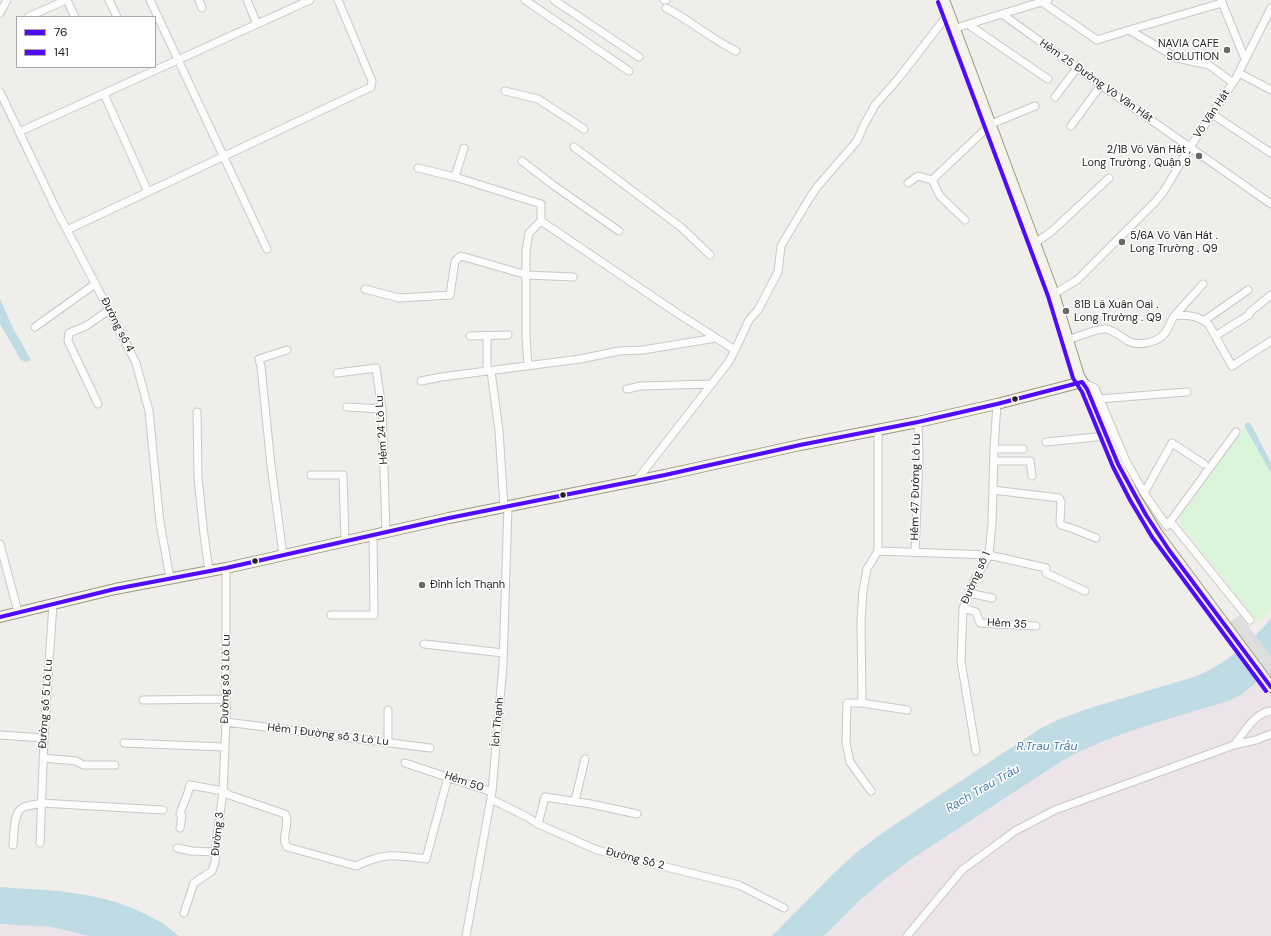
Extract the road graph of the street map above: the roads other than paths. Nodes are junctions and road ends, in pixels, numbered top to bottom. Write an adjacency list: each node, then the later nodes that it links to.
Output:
1 (7, 0): 17 (street)
2 (66, 0): 19 (street); 20 (street)
3 (109, 0): 21 (street)
4 (150, 0): 29 (street)
5 (199, 0): 15 (street)
6 (246, 0): 22 (street)
7 (310, 0): 22 (street)
8 (338, 0): 51 (street)
9 (525, 0): 31 (street)
10 (554, 0): 27 (street)
11 (1045, 1): 18 (street); 25 (street)
12 (665, 2): 26 (street)
13 (1222, 2): 25 (street); 28 (street)
14 (948, 5): 24 (street); 87 (street)
15 (202, 8)
16 (1271, 8): 28 (street, Võ Văn Hát)
17 (0, 13)
18 (1002, 14): 23 (street); 30 (street, Hẻm 25 Đường Võ Văn Hát)
19 (30, 16)
20 (74, 16)
21 (117, 16)
22 (257, 24): 29 (street)
23 (969, 25): 24 (street); 33 (street)
24 (956, 28): 43 (street)
25 (1129, 30): 34 (street)
26 (736, 51)
27 (639, 57)
28 (1245, 59): 32 (street, Võ Văn Hát)
29 (178, 60): 39 (street); 51 (street)
30 (1077, 68): 35 (street, Hẻm 25 Đường Võ Văn Hát); 40 (street)
31 (629, 71)
32 (1239, 73): 34 (street, Võ Văn Hát); 36 (street)
33 (1048, 79)
34 (1233, 83): 42 (street, Võ Văn Hát)
35 (1101, 85): 44 (street); 47 (street, Hẻm 25 Đường Võ Văn Hát)
36 (1271, 90)
37 (505, 91): 45 (street)
38 (0, 92): 46 (street, Đường số 4)
39 (104, 94): 46 (street); 58 (street)
40 (1056, 97)
41 (1035, 106): 43 (street)
42 (1212, 114): 47 (street, Võ Văn Hát); 50 (street)
43 (991, 124): 56 (street); 64 (street)
44 (1071, 126)
45 (584, 129)
46 (20, 132): 62 (street, Đường số 4)
47 (1190, 147): 59 (street, Hẻm 25 Đường Võ Văn Hát); 73 (street, Võ Văn Hát)
48 (464, 148): 54 (street)
49 (574, 148): 66 (street)
50 (1271, 153)
51 (224, 157): 58 (street); 65 (street)
52 (522, 161): 63 (street)
53 (418, 168): 54 (street)
54 (455, 178): 61 (street)
55 (1109, 178): 64 (street)
56 (932, 180): 57 (street); 60 (street)
57 (908, 183)
58 (148, 192): 62 (street)
59 (1271, 204)
60 (965, 220)
61 (541, 221): 67 (street); 83 (street)
62 (67, 230): 69 (street, Đường số 4)
63 (619, 231)
64 (1035, 243): 73 (street)
65 (267, 249)
66 (710, 255)
67 (526, 276): 68 (street); 71 (street); 88 (street)
68 (573, 277)
69 (95, 284): 75 (street, Đường số 4); 78 (street)
70 (1203, 284): 76 (street)
71 (365, 289)
72 (1248, 290): 77 (street)
73 (1054, 294): 84 (street)
74 (1271, 295): 82 (street)
75 (110, 310): 97 (street); 129 (street, Đường số 4)
76 (1174, 316): 77 (street); 84 (street)
77 (1205, 320): 82 (street)
78 (35, 327)
79 (508, 335): 81 (street)
80 (470, 336): 81 (street)
81 (487, 336): 89 (street, Ích Thạnh)
82 (1215, 336): 85 (street)
83 (716, 338): 87 (street); 88 (street)
84 (1068, 340): 92 (street)
85 (1271, 341)
86 (287, 350): 126 (street)
87 (735, 350): 93 (street)
88 (528, 366): 89 (street)
89 (489, 371): 91 (street); 116 (street, Ích Thạnh)
90 (337, 372): 100 (street, Hẻm 24 Lò Lu)
91 (421, 381)
92 (1082, 382): 96 (street); 98 (street); 105 (street)
93 (711, 384): 94 (street); 113 (street)
94 (627, 389)
95 (1187, 392): 96 (street)
96 (1099, 399): 115 (street)
97 (98, 404)
98 (997, 404): 102 (street); 107 (street, Đường số 1)
99 (347, 407): 100 (street)
100 (382, 409): 118 (street, Hẻm 24 Lò Lu)
101 (197, 412): 128 (street)
102 (918, 422): 103 (street); 124 (street, Hẻm 47 Đường Lò Lu)
103 (878, 430): 113 (street); 123 (street)
104 (1236, 432): 117 (street)
105 (1106, 436): 106 (street); 142 (street)
106 (1046, 442)
107 (994, 449): 108 (street); 109 (street, Đường số 1)
108 (1023, 449)
109 (994, 461): 112 (street); 114 (street, Đường số 1)
110 (1204, 464): 115 (street)
111 (311, 475): 121 (street)
112 (1032, 476)
113 (636, 481): 116 (street)
114 (992, 490): 120 (street); 125 (street, Đường số 1)
115 (1144, 493): 117 (street)
116 (506, 506): 118 (street); 141 (street, Ích Thạnh)
117 (1168, 524): 138 (street)
118 (386, 532): 119 (street)
119 (373, 534): 121 (street); 136 (street)
120 (1096, 538)
121 (345, 541): 126 (street)
122 (0, 544): 135 (street)
123 (878, 551): 124 (street); 145 (street)
124 (915, 552): 125 (street)
125 (989, 554): 130 (street); 131 (street, Đường số 1)
126 (283, 555): 127 (street)
127 (226, 568): 128 (street); 143 (street, Đường số 3 Lò Lu)
128 (209, 571): 129 (street)
129 (170, 578): 133 (street)
130 (1085, 591)
131 (969, 593): 132 (street); 134 (street, Đường số 1)
132 (992, 598)
133 (53, 604): 135 (street); 152 (street, Đường số 5 Lò Lu)
134 (962, 608): 139 (street, Hẻm 35); 158 (street, Đường số 1)
135 (18, 612): 137 (street)
136 (331, 615)
137 (0, 617)
138 (1250, 620)
139 (1036, 626)
140 (424, 644): 141 (street)
141 (503, 654): 166 (street, Ích Thạnh)
142 (1271, 687)
143 (225, 699): 144 (street); 149 (street, Đường số 3 Lò Lu)
144 (143, 700)
145 (862, 703): 147 (street); 165 (street)
146 (388, 710): 154 (street)
147 (907, 710)
148 (1271, 711): 155 (street)
149 (226, 722): 154 (street, Hẻm 1 Đường số 3 Lò Lu); 156 (street, Đường số 3 Lò Lu)
150 (1271, 734): 155 (street)
151 (0, 735): 152 (street)
152 (44, 738): 159 (street, Đường số 5 Lò Lu)
153 (124, 743): 156 (street)
154 (388, 743): 157 (street, Hẻm 1 Đường số 3 Lò Lu)
155 (1234, 746): 180 (street)
156 (224, 748): 164 (street, Đường số 3 Lò Lu)
157 (430, 748)
158 (976, 751)
159 (43, 758): 162 (street); 168 (street, Đường số 5 Lò Lu)
160 (585, 759): 167 (street)
161 (405, 763): 163 (street, Hẻm 50)
162 (115, 765)
163 (448, 777): 164 (street); 166 (street, Hẻm 50)
164 (223, 791): 172 (street); 176 (street, Đường 3)
165 (871, 791)
166 (491, 795): 171 (street, Đường Số 2); 179 (street, Ích Thạnh)
167 (575, 801): 170 (street); 171 (street)
168 (41, 803): 169 (street); 173 (street, Đường số 5 Lò Lu); 174 (street)
169 (164, 810)
170 (637, 814)
171 (538, 824): 177 (street, Đường Số 2)
172 (180, 828)
173 (40, 843)
174 (13, 845)
175 (177, 848): 176 (street)
176 (215, 852): 178 (street, Đường 3)
177 (784, 908)
178 (184, 913)
179 (466, 936)
180 (907, 936)

